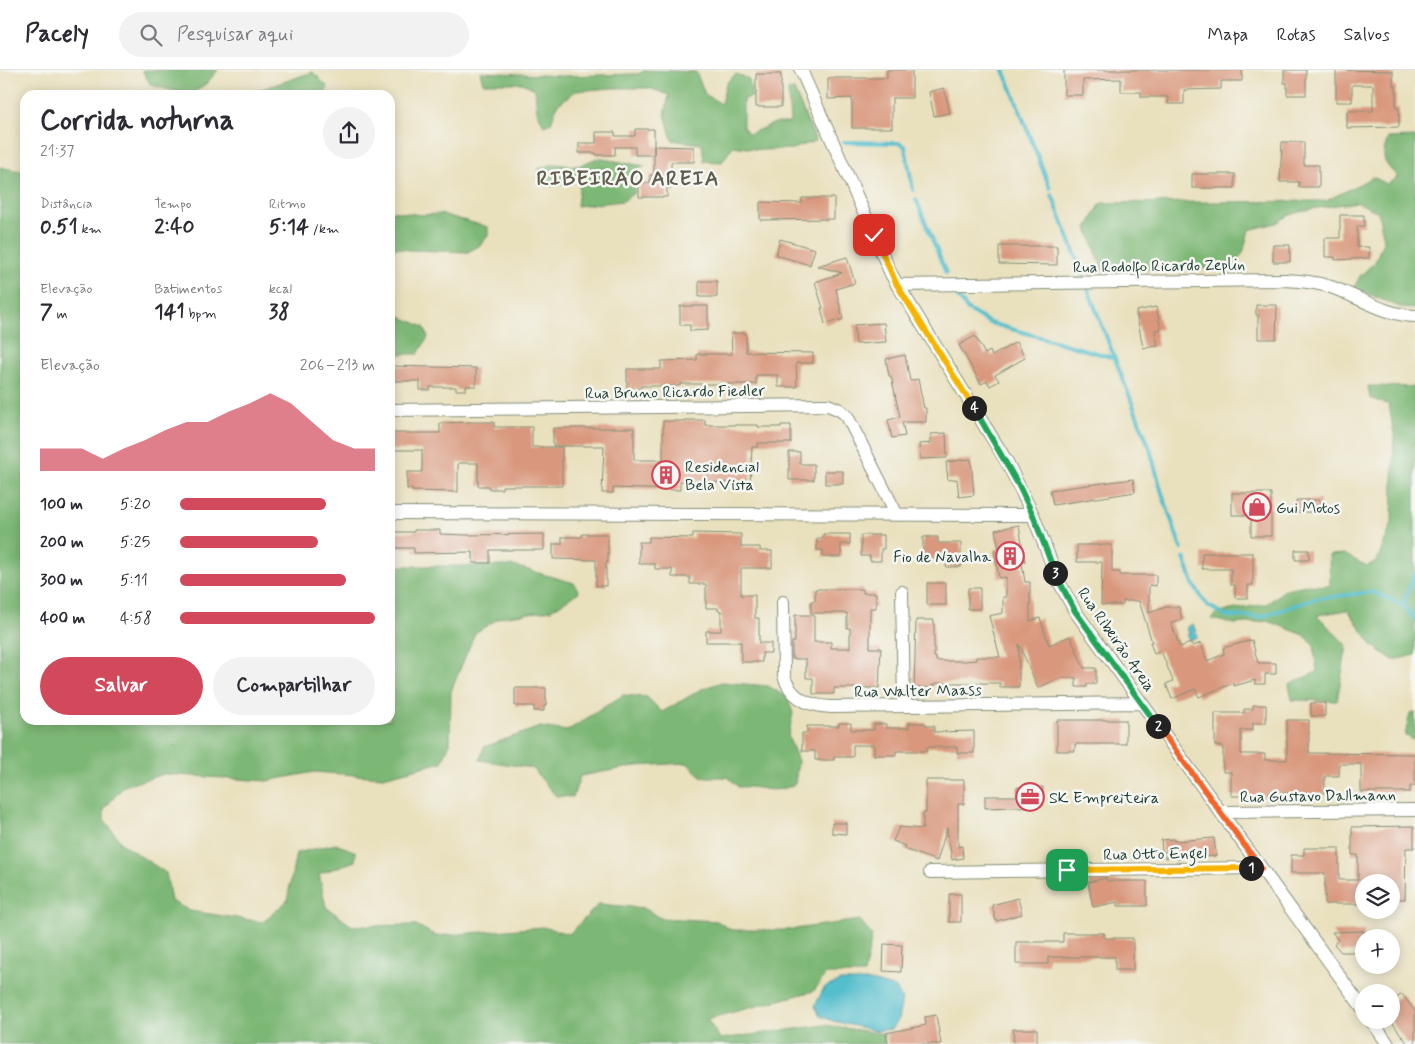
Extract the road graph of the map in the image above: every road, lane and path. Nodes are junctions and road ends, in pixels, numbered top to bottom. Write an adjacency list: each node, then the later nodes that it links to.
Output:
1 (801, 70): 2 (street, Rua Ribeirão Areia)
2 (897, 285): 3 (street, Rua Rodolfo Ricardo Zeplin); 7 (street, Rua Ribeirão Areia)
3 (1415, 316)
4 (395, 410): 6 (street, Rua Bruno Ricardo Fiedler)
5 (395, 513): 6 (street)
6 (897, 515): 7 (street)
7 (1033, 515): 10 (street, Rua Ribeirão Areia)
8 (902, 592): 11 (street)
9 (783, 602): 11 (street, Rua Walter Maass)
10 (1141, 703): 11 (street, Rua Walter Maass); 13 (street, Rua Ribeirão Areia)
11 (904, 706)
12 (1415, 810): 13 (street, Rua Gustavo Dallmann)
13 (1221, 812): 14 (street, Rua Ribeirão Areia)
14 (1261, 868): 15 (street, Rua Otto Engel); 16 (street, Rua Ribeirão Areia)
15 (930, 872)
16 (1355, 998)
17 (1377, 1029): 18 (street)
18 (1388, 1044)

